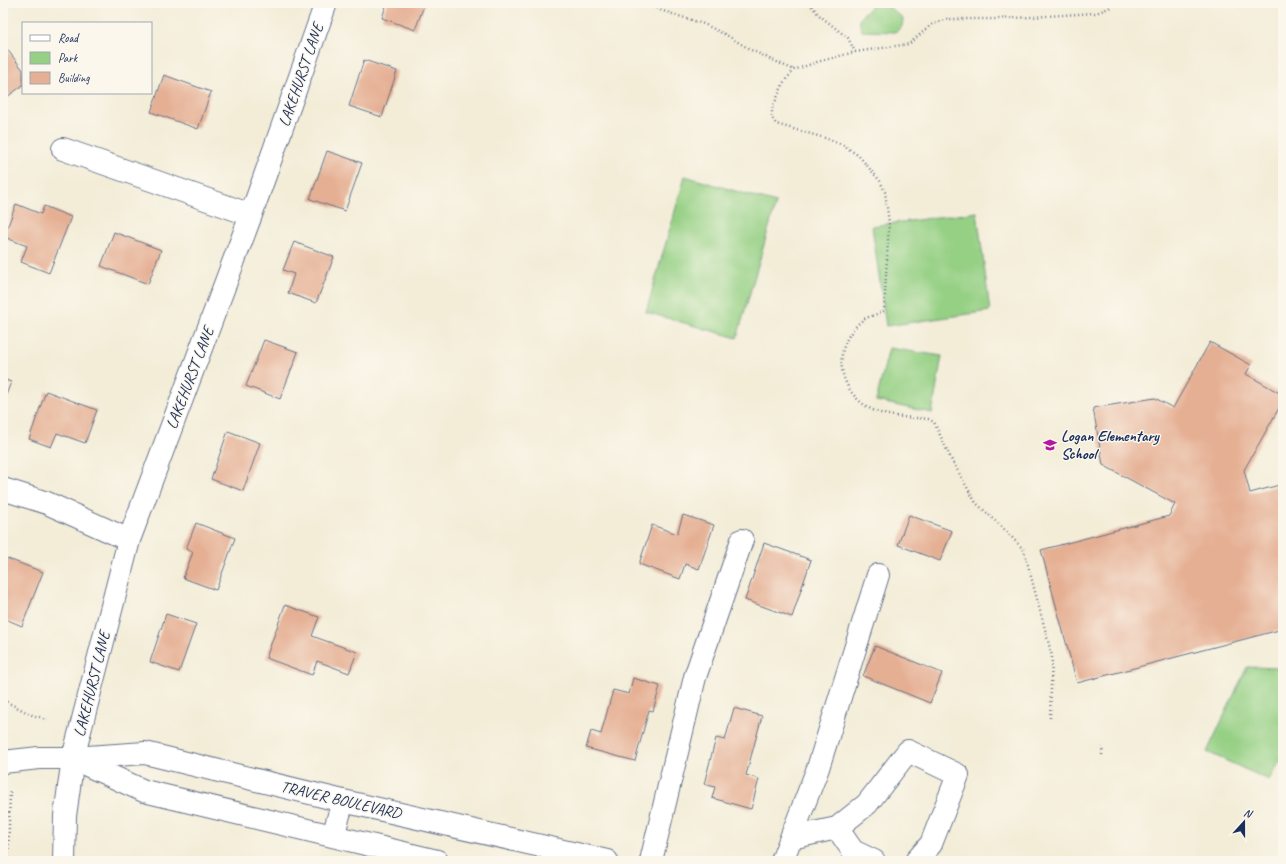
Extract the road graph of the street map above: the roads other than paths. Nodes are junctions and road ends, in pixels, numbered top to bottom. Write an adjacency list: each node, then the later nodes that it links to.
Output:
1 (326, 3): 3 (street, LAKEHURST LANE)
2 (63, 149): 3 (street)
3 (252, 216): 5 (street, LAKEHURST LANE)
4 (3, 489): 5 (street)
5 (129, 540): 8 (street, LAKEHURST LANE)
6 (742, 540): 17 (street)
7 (878, 575): 13 (street)
8 (72, 758): 9 (street, TRAVER BOULEVARD); 10 (street, TRAVER BOULEVARD); 12 (street, TRAVER BOULEVARD); 14 (street, LAKEHURST LANE)
9 (3, 762)
10 (343, 800): 12 (street); 16 (street, TRAVER BOULEVARD)
11 (837, 828): 13 (street); 19 (street); 20 (street)
12 (333, 836): 15 (street, TRAVER BOULEVARD)
13 (791, 838): 18 (street)
14 (64, 861)
15 (437, 861)
16 (607, 861)
17 (650, 861)
18 (782, 861)
19 (874, 861)
20 (916, 861)

